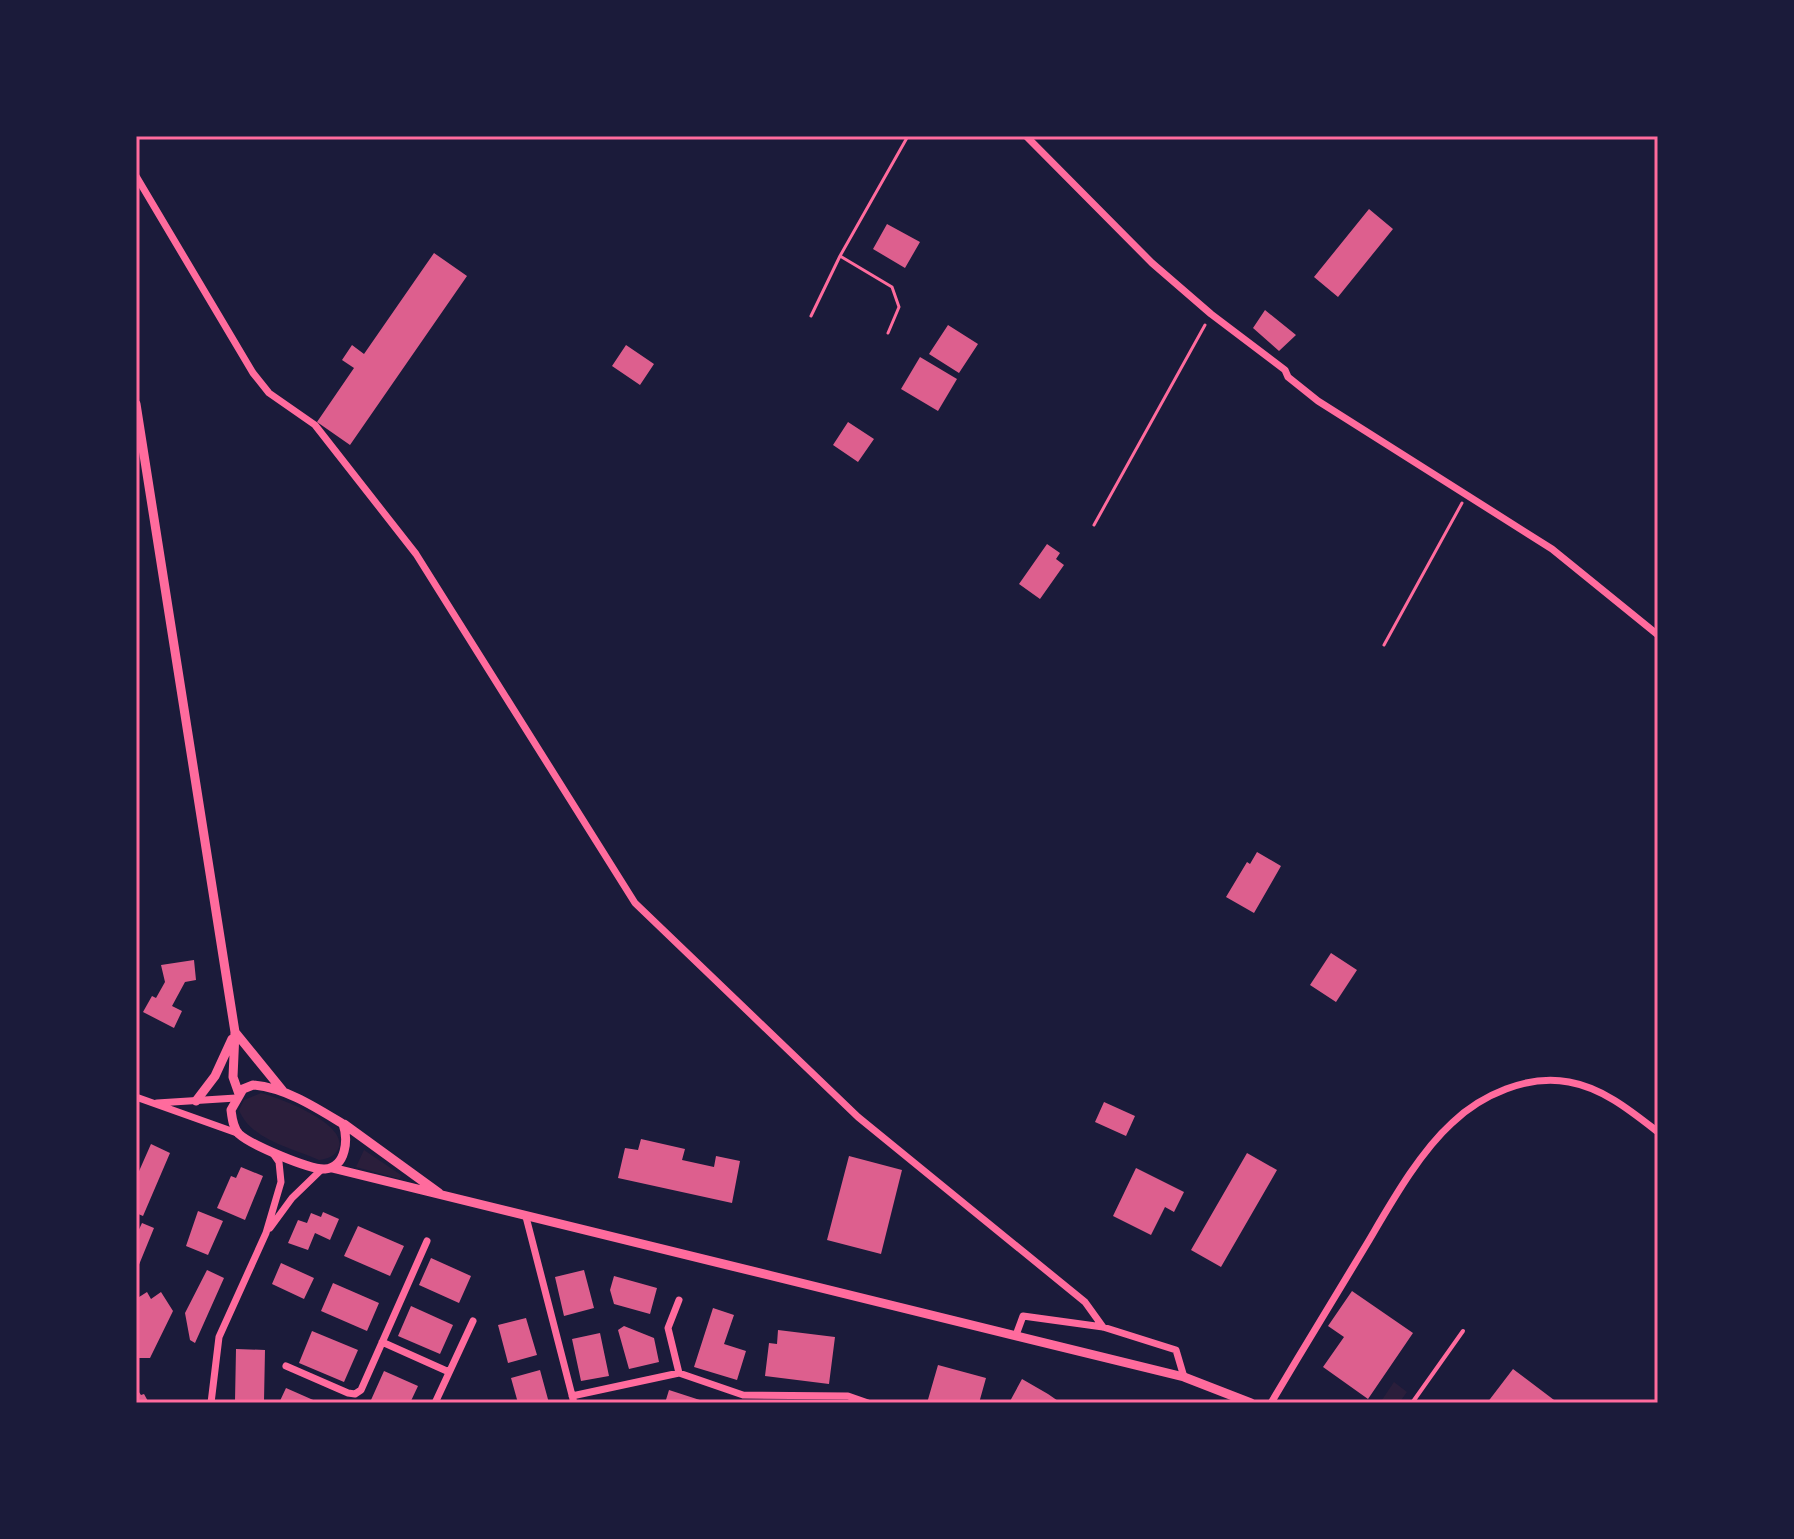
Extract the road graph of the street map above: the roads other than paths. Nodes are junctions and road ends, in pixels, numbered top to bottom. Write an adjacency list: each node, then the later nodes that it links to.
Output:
1 (1026, 136): 4 (street)
2 (136, 176): 22 (street)
3 (136, 404): 5 (street)
4 (1658, 635)
5 (235, 1032): 6 (street); 7 (street); 9 (street)
6 (285, 1093): 7 (street); 11 (street)
7 (238, 1096): 9 (street); 13 (street)
8 (136, 1097): 10 (street)
9 (196, 1101): 10 (street)
10 (151, 1103): 13 (street)
11 (343, 1124): 15 (street); 16 (street)
12 (1658, 1132): 36 (street)
13 (239, 1133): 14 (street)
14 (271, 1151): 15 (street); 18 (street)
15 (327, 1168): 16 (street); 18 (street)
16 (445, 1197): 17 (street)
17 (526, 1217): 24 (street); 31 (street)
18 (266, 1233): 32 (street)
19 (427, 1241): 25 (street)
20 (679, 1300): 28 (street)
21 (473, 1321): 27 (street)
22 (1103, 1327): 24 (street); 29 (street)
23 (1463, 1331): 37 (lane)
24 (1016, 1335): 29 (street)
25 (382, 1342): 26 (street); 27 (street)
26 (286, 1366)
27 (449, 1372): 33 (street)
28 (679, 1373): 30 (street); 31 (street)
29 (1184, 1377): 35 (street)
30 (828, 1399): 34 (street)
31 (573, 1400)
32 (211, 1403)
33 (435, 1403)
34 (868, 1403)
35 (1251, 1403)
36 (1271, 1403)
37 (1412, 1403)

